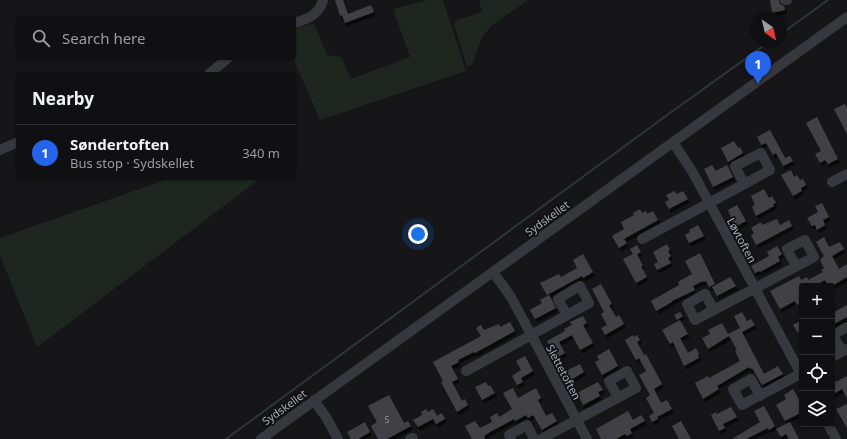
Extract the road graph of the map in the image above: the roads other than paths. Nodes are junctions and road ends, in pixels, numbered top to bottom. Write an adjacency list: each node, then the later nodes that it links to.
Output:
1 (323, 0): 3 (street)
2 (847, 17): 6 (street, Sydskellet)
3 (296, 22)
4 (226, 60): 5 (street)
5 (211, 72)
6 (673, 142): 12 (street, Løvtoften); 15 (street, Sydskellet)
7 (16, 143): 8 (street)
8 (0, 150)
9 (847, 174): 10 (street)
10 (832, 182)
11 (744, 184): 12 (street)
12 (708, 203): 13 (street); 16 (street, Løvtoften)
13 (642, 239)
14 (796, 266): 16 (street)
15 (493, 272): 20 (street, Slettetoften); 28 (street, Sydskellet)
16 (754, 288): 17 (street); 23 (street, Løvtoften)
17 (714, 310)
18 (567, 315): 20 (street)
19 (847, 327): 21 (street)
20 (531, 335): 24 (street); 29 (street, Slettetoften)
21 (845, 350): 22 (street)
22 (835, 355)
23 (799, 369)
24 (466, 371)
25 (799, 376): 26 (street, Løvtoften)
26 (760, 396)
27 (618, 398): 29 (street)
28 (314, 400): 31 (street, Sydskellet); 32 (street)
29 (577, 420): 35 (street); 36 (street, Slettetoften)
30 (830, 427): 37 (street)
31 (261, 439)
32 (338, 439)
33 (511, 439): 34 (street)
34 (534, 439)
35 (541, 439)
36 (587, 439)
37 (836, 439)

